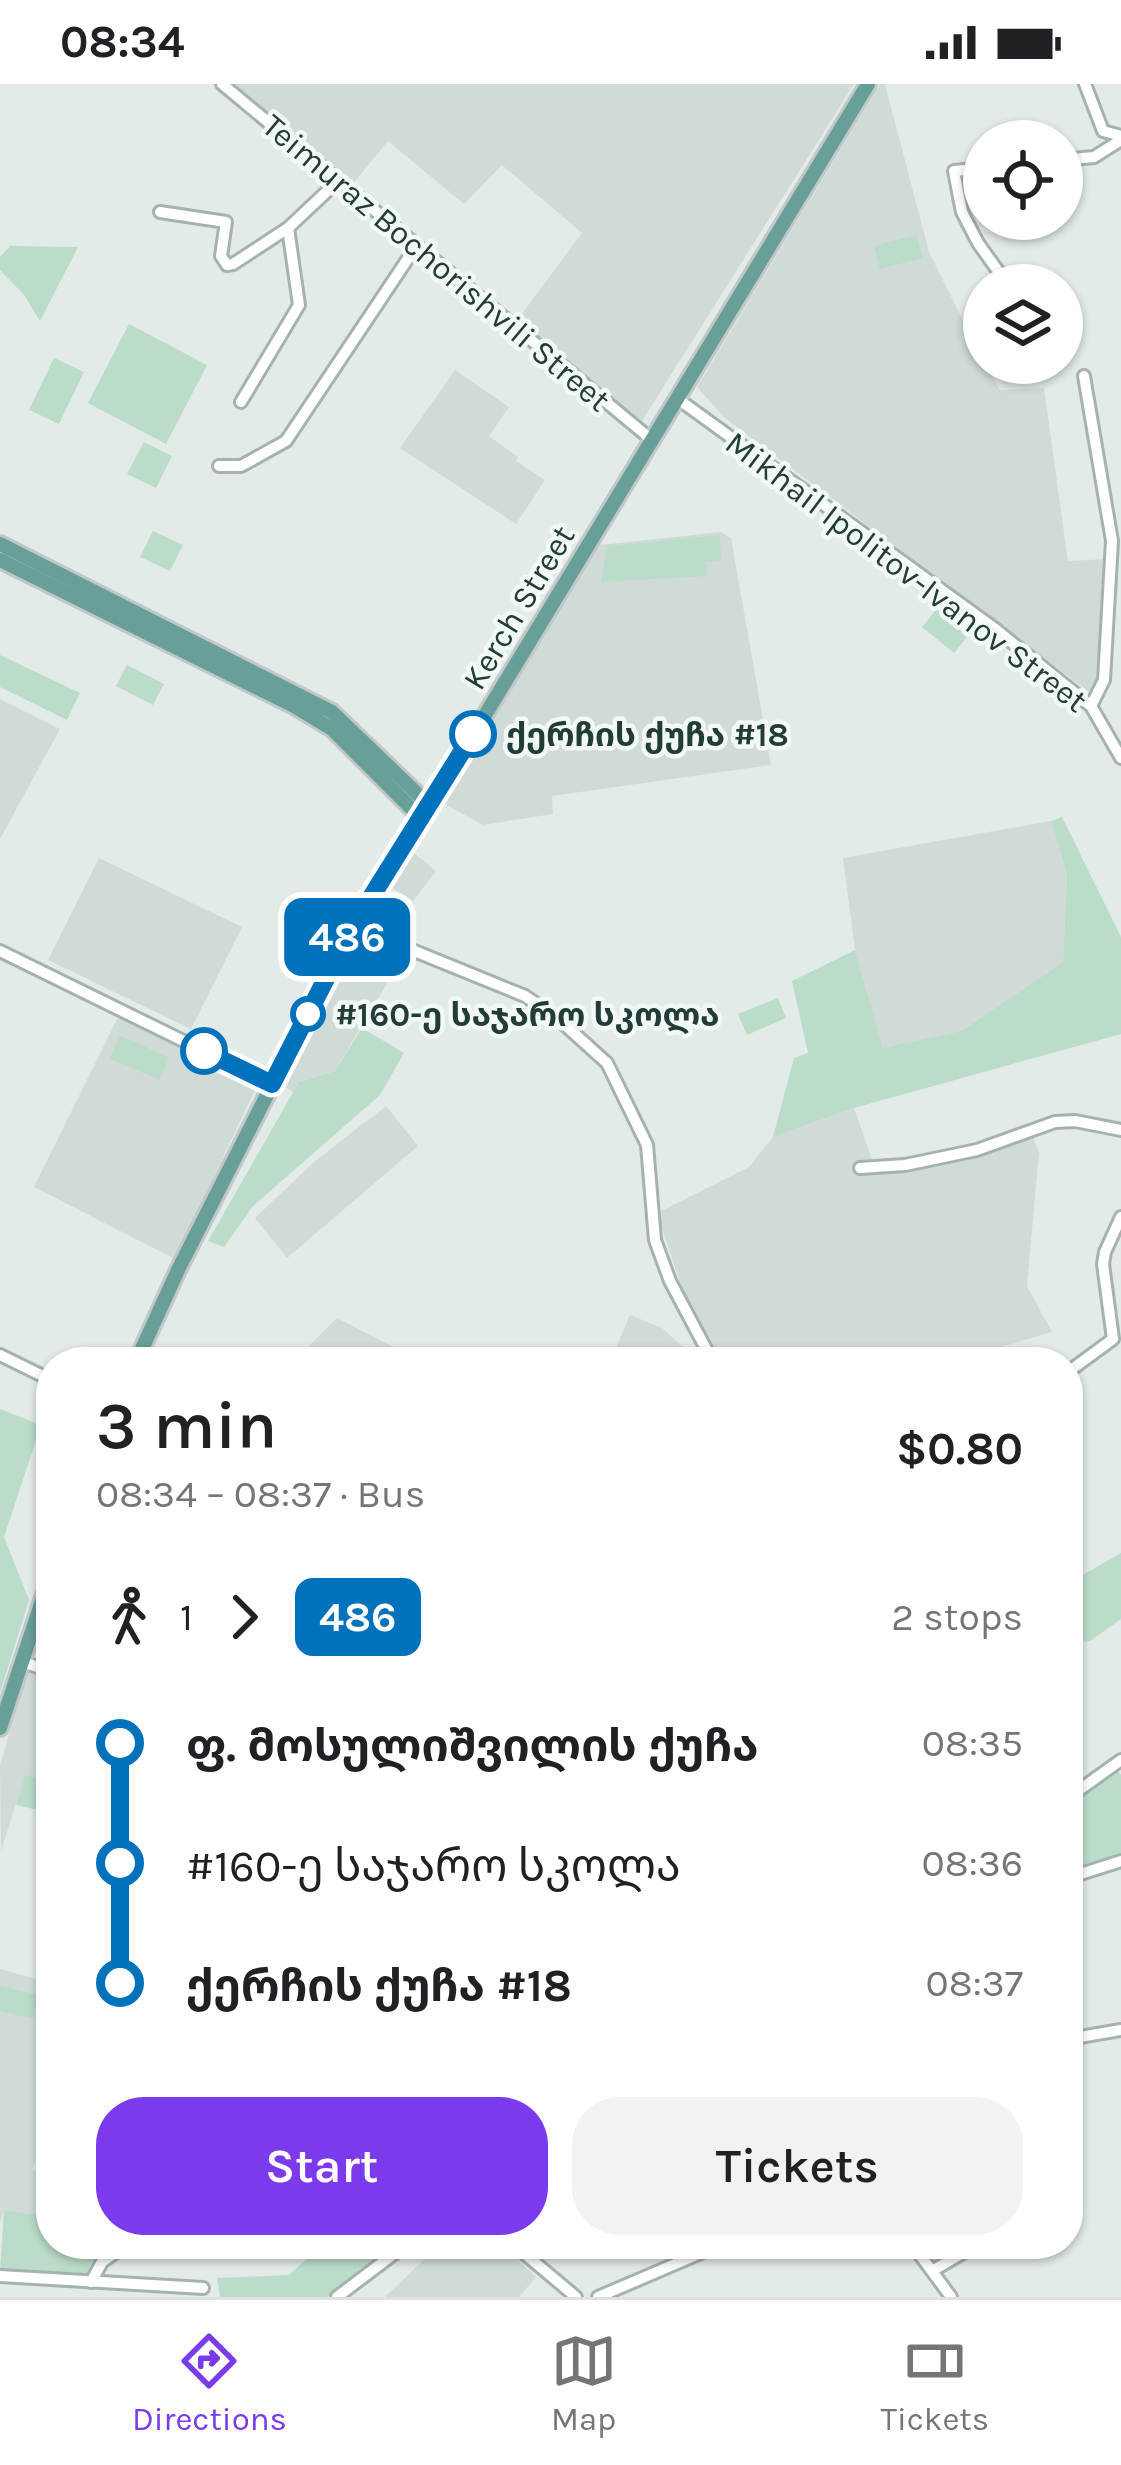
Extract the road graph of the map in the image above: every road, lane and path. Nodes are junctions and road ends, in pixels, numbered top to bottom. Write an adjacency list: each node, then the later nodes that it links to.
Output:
1 (222, 84): 7 (street, Teimuraz Bochorishvili Street)
2 (868, 84): 13 (main road, Kerch Street)
3 (1085, 84): 4 (street)
4 (1121, 138): 5 (street)
5 (1083, 159)
6 (963, 170): 9 (street)
7 (338, 181): 10 (street); 11 (street, Teimuraz Bochorishvili Street)
8 (160, 212): 10 (street)
9 (963, 214)
10 (288, 228): 14 (street)
11 (417, 245): 15 (street, Teimuraz Bochorishvili Street); 16 (street)
12 (1084, 376): 20 (street)
13 (678, 398): 15 (main road, Kerch Street); 20 (street, Mikhail Ipolitov-Ivanov Street)
14 (242, 402)
15 (652, 440): 22 (main road, Kerch Street)
16 (219, 466)
17 (0, 544): 19 (main road)
18 (0, 560): 19 (main road)
19 (226, 664): 22 (main road)
20 (1091, 706): 21 (street, Mikhail Ipolitov-Ivanov Street)
21 (1121, 758)
22 (426, 813): 23 (main road, Kerch Street)
23 (353, 926): 25 (main road, Kerch Street); 30 (street)
24 (0, 951): 25 (street)
25 (272, 1084): 29 (main road, Kerch Street)
26 (1121, 1130): 27 (street)
27 (860, 1168)
28 (1121, 1217): 32 (street)
29 (143, 1347)
30 (705, 1347)
31 (0, 1354): 33 (street)
32 (1083, 1361)
33 (36, 1372)
34 (36, 1616): 35 (main road)
35 (20, 1661): 36 (street); 37 (main road)
36 (36, 1667)
37 (0, 1728)
38 (1121, 1760): 39 (street)
39 (1083, 1787)
40 (1121, 1861): 41 (street)
41 (1083, 1873)
42 (1121, 2030): 43 (street)
43 (1083, 2036)
44 (106, 2259): 52 (street)
45 (387, 2259): 54 (street)
46 (531, 2259): 55 (street)
47 (687, 2259): 56 (street)
48 (923, 2259): 50 (street)
49 (953, 2259): 50 (street)
50 (932, 2271): 57 (street)
51 (0, 2276): 52 (street)
52 (92, 2282): 53 (street)
53 (203, 2288)
54 (337, 2297)
55 (576, 2297)
56 (598, 2297)
57 (951, 2297)

